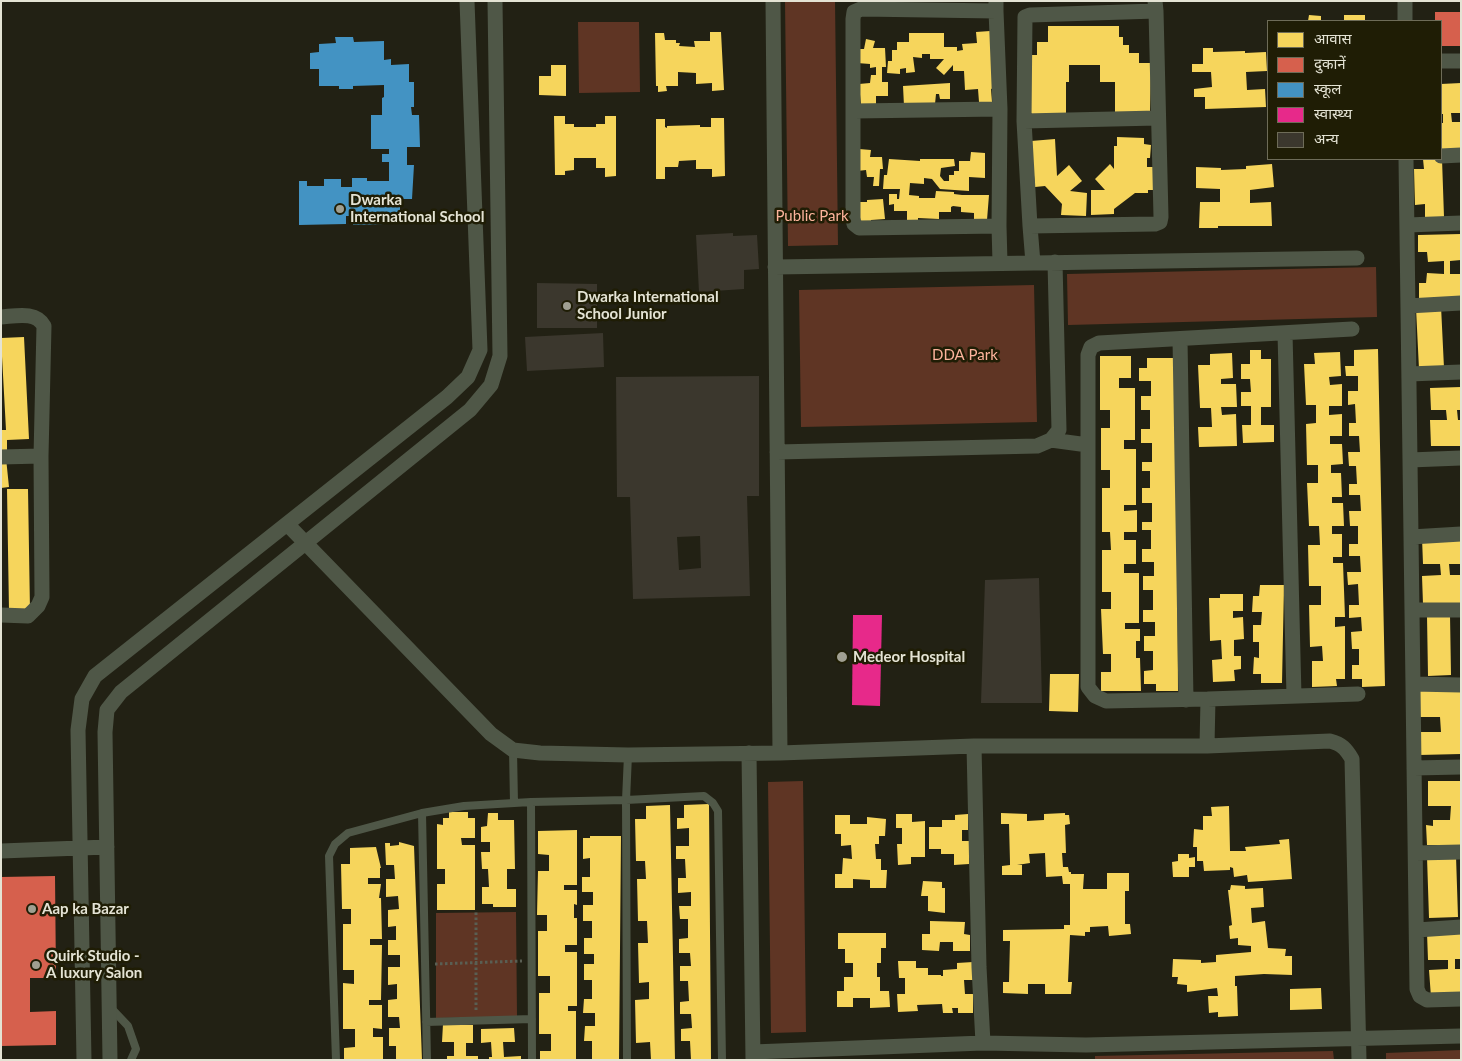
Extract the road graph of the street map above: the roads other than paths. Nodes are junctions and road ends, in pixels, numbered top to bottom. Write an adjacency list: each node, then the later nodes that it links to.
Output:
1 (467, 1): 41 (street)
2 (495, 1): 44 (street)
3 (773, 1): 25 (street)
4 (1405, 1): 7 (street)
5 (996, 6): 10 (street); 11 (street)
6 (1156, 6): 12 (street); 13 (street)
7 (1405, 20)
8 (1442, 61): 9 (street)
9 (1461, 61)
10 (1000, 110): 11 (street); 19 (street)
11 (854, 111): 19 (street)
12 (1158, 118): 13 (street); 20 (street)
13 (1024, 121): 20 (street)
14 (1461, 155): 15 (street)
15 (1442, 156)
16 (1406, 160): 18 (street)
17 (1461, 223): 18 (street)
18 (1407, 225): 27 (street)
19 (999, 226): 23 (street)
20 (1030, 226): 24 (street)
21 (1357, 258): 22 (street)
22 (1054, 262): 24 (street); 34 (street)
23 (1000, 263): 24 (street); 25 (street)
24 (1033, 263)
25 (775, 267): 36 (street)
26 (1461, 303): 27 (street)
27 (1408, 306): 33 (street)
28 (1, 317): 37 (street)
29 (1352, 329): 30 (street)
30 (1286, 333): 31 (street); 51 (street)
31 (1180, 339): 35 (street); 53 (street)
32 (1461, 372): 33 (street)
33 (1409, 374): 40 (street)
34 (1051, 440): 35 (street); 36 (street)
35 (1088, 444): 53 (street)
36 (777, 452): 57 (street)
37 (41, 456): 38 (street); 47 (street)
38 (1, 458)
39 (1461, 458): 40 (street)
40 (1410, 460): 43 (street)
41 (287, 524): 44 (street); 66 (street)
42 (1461, 534): 43 (street)
43 (1411, 537): 45 (street)
44 (306, 543): 56 (street); 67 (street)
45 (1412, 610): 46 (street); 48 (street)
46 (1461, 610)
47 (1, 615)
48 (1413, 684): 49 (street); 61 (street)
49 (1461, 684)
50 (1358, 694): 51 (street)
51 (1294, 696): 52 (street)
52 (1208, 699): 53 (street); 55 (street)
53 (1186, 700)
54 (974, 746): 55 (street); 57 (street); 79 (street)
55 (1207, 746): 78 (street)
56 (513, 750): 59 (street); 64 (lane)
57 (780, 752): 58 (street)
58 (749, 753): 59 (street); 81 (street)
59 (628, 755): 62 (lane)
60 (1461, 767): 61 (street)
61 (1414, 768): 70 (street)
62 (626, 800): 63 (lane); 88 (lane); 89 (lane)
63 (531, 802): 64 (lane); 75 (lane)
64 (514, 803): 65 (lane)
65 (422, 813): 76 (lane); 85 (lane)
66 (80, 848): 67 (street); 68 (street); 82 (street)
67 (107, 848): 74 (street)
68 (1, 851)
69 (1461, 852): 70 (street)
70 (1416, 853): 72 (street)
71 (1461, 928): 72 (street)
72 (1417, 930): 73 (street)
73 (1461, 999)
74 (109, 1005): 83 (street); 84 (lane)
75 (532, 1019): 76 (lane); 87 (lane)
76 (426, 1022): 86 (lane)
77 (1461, 1036): 78 (street)
78 (1358, 1039): 80 (street); 90 (street)
79 (983, 1043): 80 (street); 81 (street)
80 (1086, 1052)
81 (753, 1056)
82 (84, 1060)
83 (110, 1060)
84 (131, 1060)
85 (336, 1060)
86 (427, 1060)
87 (532, 1060)
88 (627, 1060)
89 (722, 1060)
90 (1359, 1060)

